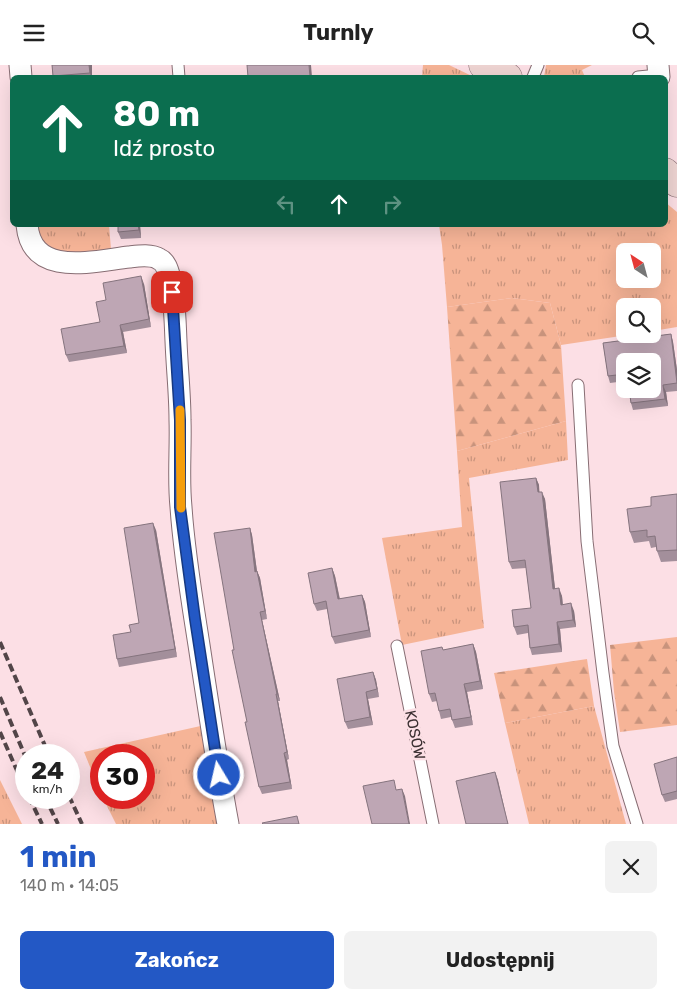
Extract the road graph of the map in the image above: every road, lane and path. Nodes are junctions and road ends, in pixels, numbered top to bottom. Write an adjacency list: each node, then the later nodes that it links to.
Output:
1 (483, 65): 2 (street)
2 (504, 75)
3 (27, 227): 6 (street)
4 (578, 385): 8 (lane)
5 (397, 647): 7 (lane, KOSÓW)
6 (228, 824)
7 (433, 824)
8 (637, 824)

